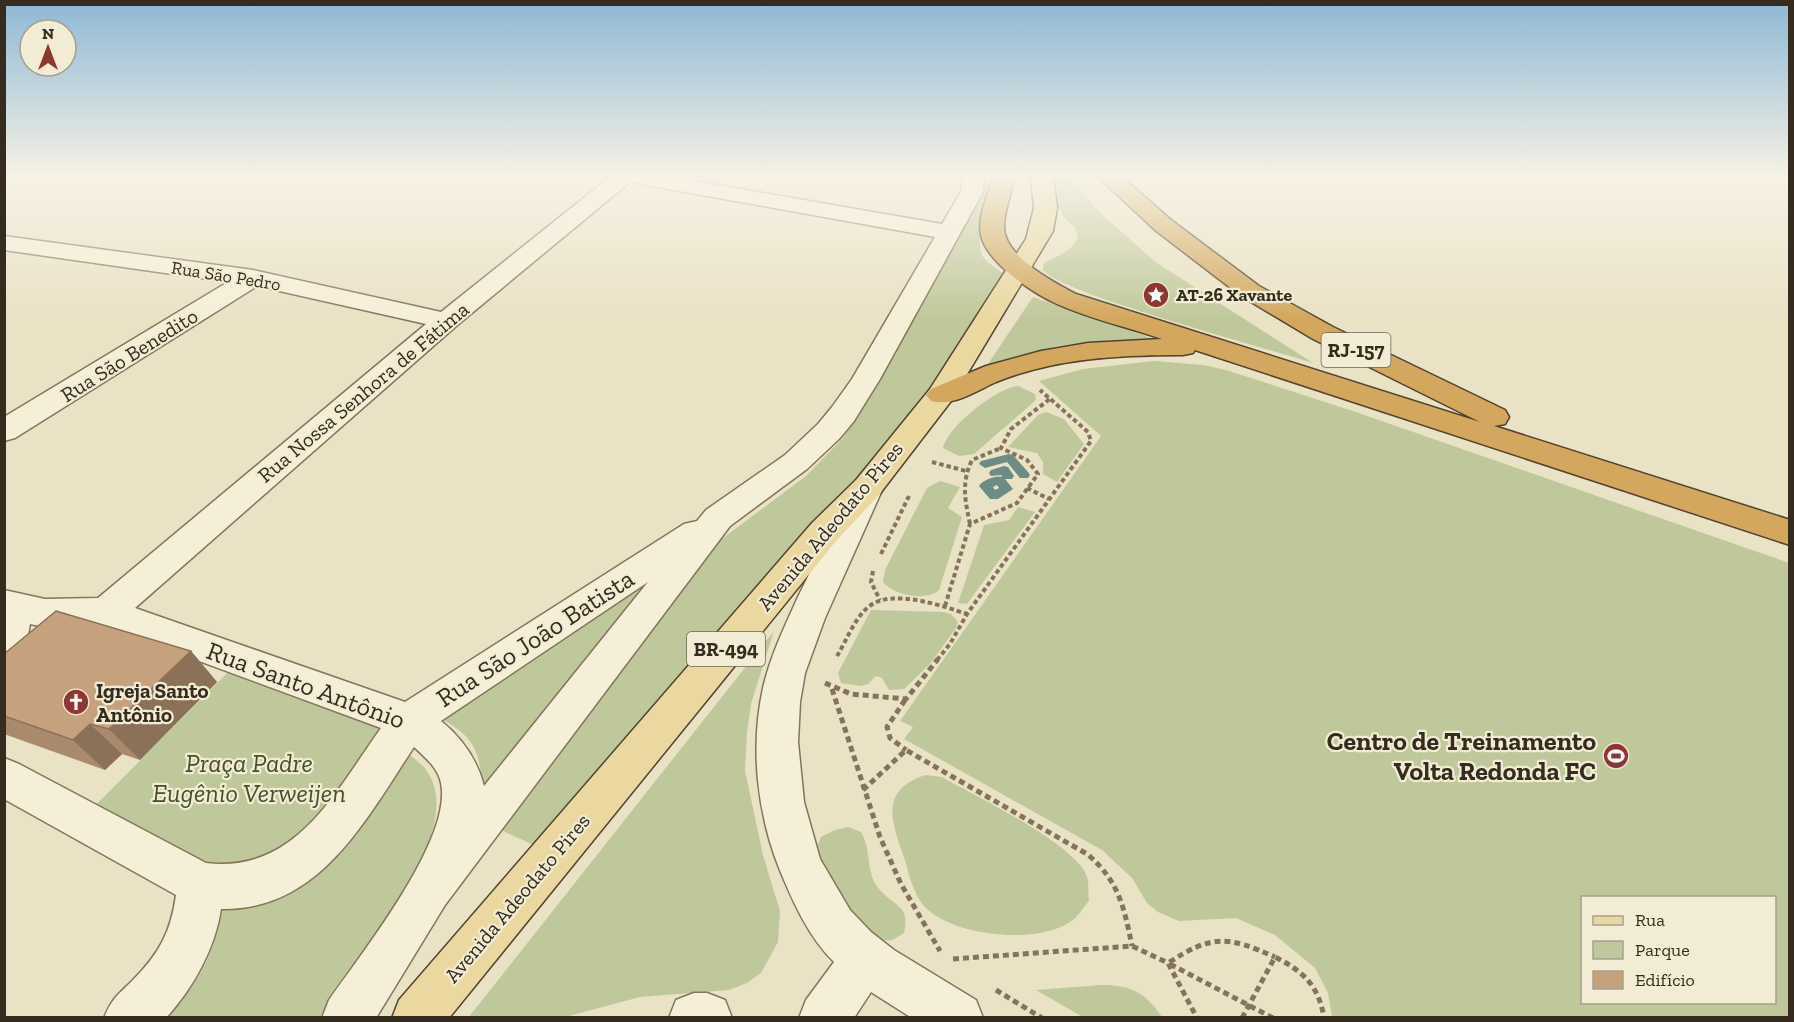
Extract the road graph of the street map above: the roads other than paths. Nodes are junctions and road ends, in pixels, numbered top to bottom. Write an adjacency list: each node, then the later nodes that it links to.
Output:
1 (564, 225): 11 (street, Rua Nossa Senhora de Fátima)
2 (907, 225): 7 (street)
3 (953, 225): 7 (street, Rua São João Batista)
4 (993, 225): 9 (highway)
5 (1044, 225): 9 (main road, BR-494)
6 (1163, 225): 15 (highway, RJ-157)
7 (949, 232): 17 (street, Rua São João Batista)
8 (10, 246): 10 (street, Rua São Pedro)
9 (1021, 269): 12 (highway); 13 (main road, Avenida Adeodato Pires / BR-494)
10 (253, 278): 11 (street, Rua São Pedro); 14 (street, Rua São Benedito)
11 (446, 321): 20 (street, Rua Nossa Senhora de Fátima)
12 (1239, 354): 13 (highway); 15 (highway)
13 (940, 395): 16 (main road, Avenida Adeodato Pires / BR-494)
14 (4, 431)
15 (1628, 480): 18 (highway, RJ-157)
16 (867, 488): 26 (street); 30 (main road, Avenida Adeodato Pires / BR-494)
17 (718, 518): 22 (street, Rua São João Batista); 25 (street, Rua São João Batista)
18 (1790, 532)
19 (7, 605): 20 (street, Rua Santo Antônio); 21 (street)
20 (106, 612): 22 (street, Rua Santo Antônio)
21 (4, 645)
22 (409, 721): 24 (street, Rua São João Batista); 25 (street, Rua Santo Antônio)
23 (4, 777): 24 (street)
24 (201, 884): 28 (street)
25 (430, 889): 29 (street, Rua Santo Antônio)
26 (865, 959): 27 (street); 33 (street)
27 (976, 1003)
28 (129, 1017)
29 (347, 1017)
30 (417, 1017)
31 (694, 1017): 32 (street)
32 (707, 1017)
33 (824, 1017)

